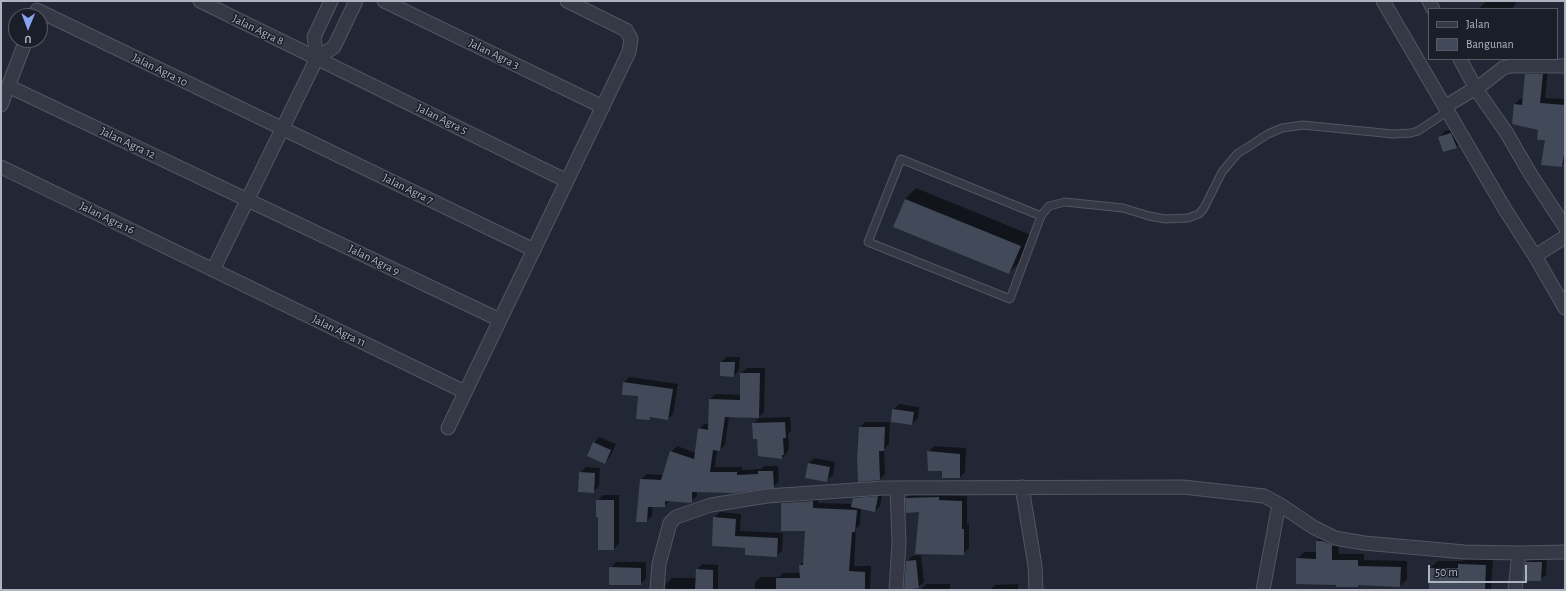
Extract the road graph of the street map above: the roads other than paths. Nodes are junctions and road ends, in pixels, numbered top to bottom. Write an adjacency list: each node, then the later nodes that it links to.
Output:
1 (200, 1): 9 (street, Jalan Agra 8)
2 (331, 1): 9 (street)
3 (356, 1): 9 (street)
4 (384, 1): 16 (street, Jalan Agra 3)
5 (567, 1): 16 (street)
6 (1384, 1): 15 (street)
7 (48, 14): 17 (street, Jalan Agra 10)
8 (23, 48): 12 (street)
9 (317, 58): 17 (street); 19 (street, Jalan Agra 5)
10 (1460, 60): 13 (street)
11 (1565, 66): 13 (street)
12 (8, 86): 14 (street); 20 (street, Jalan Agra 12)
13 (1472, 91): 15 (street); 22 (street)
14 (1, 105)
15 (1449, 106): 21 (lane); 25 (street)
16 (603, 107): 19 (street)
17 (282, 129): 20 (street); 24 (street, Jalan Agra 7)
18 (1, 167): 26 (street, Jalan Agra 16)
19 (567, 181): 24 (street)
20 (248, 200): 26 (street); 28 (street, Jalan Agra 9)
21 (1042, 216): 21 (lane)
22 (1565, 227)
23 (1565, 237): 25 (street)
24 (534, 250): 28 (street)
25 (1535, 256): 27 (street)
26 (213, 270): 29 (street, Jalan Agra 11)
27 (1565, 308)
28 (500, 320): 29 (street)
29 (465, 392): 30 (street)
30 (448, 428)
31 (1022, 487): 32 (street); 33 (street); 38 (street)
32 (897, 488): 36 (street); 37 (street)
33 (1279, 504): 35 (street); 39 (street)
34 (1565, 552): 35 (street)
35 (1519, 553): 40 (street)
36 (657, 590)
37 (896, 590)
38 (1036, 590)
39 (1263, 590)
40 (1515, 590)

